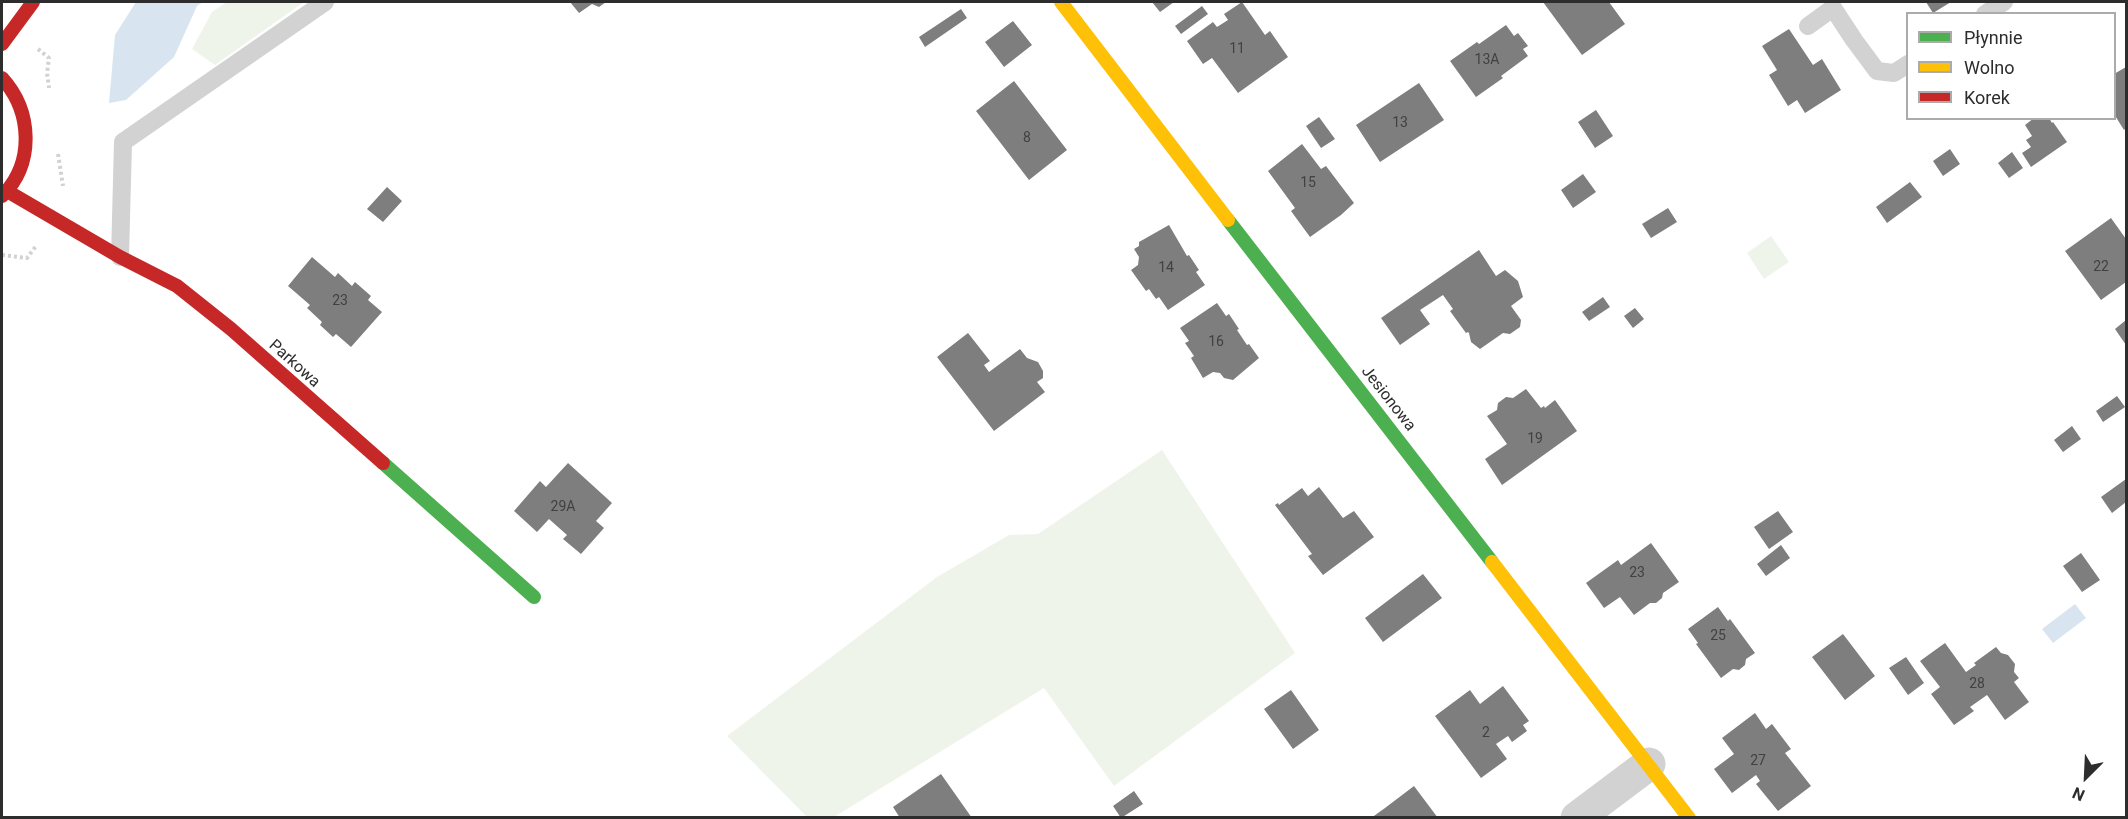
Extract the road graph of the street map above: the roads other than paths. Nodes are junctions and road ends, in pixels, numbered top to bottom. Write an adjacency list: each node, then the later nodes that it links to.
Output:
1 (33, 2): 7 (street)
2 (325, 2): 11 (lane)
3 (1060, 2): 13 (street, Jesionowa)
4 (2004, 2): 5 (lane)
5 (1988, 12)
6 (1808, 27): 8 (lane)
7 (2, 44)
8 (1906, 65)
9 (2, 78): 10 (street)
10 (4, 194): 11 (street, Parkowa)
11 (120, 257): 12 (street, Parkowa)
12 (534, 597)
13 (1649, 764): 14 (street); 15 (street, Jesionowa)
14 (1577, 818)
15 (1689, 818)

